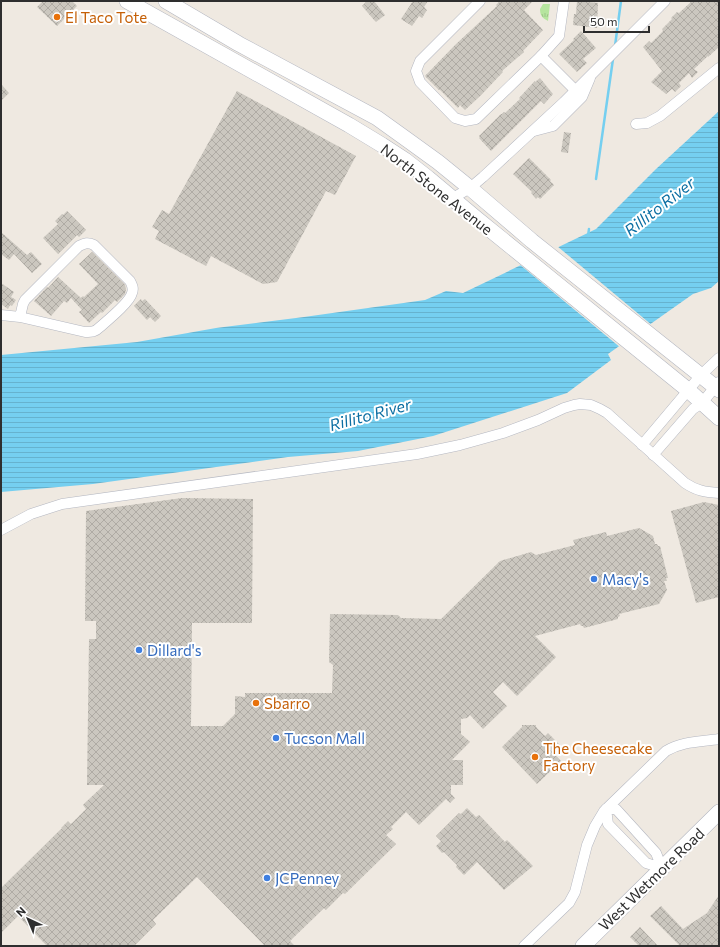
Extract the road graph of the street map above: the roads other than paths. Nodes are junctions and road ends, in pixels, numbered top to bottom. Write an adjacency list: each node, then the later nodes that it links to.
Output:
1 (127, 1): 11 (main road, North Stone Avenue)
2 (166, 1): 10 (main road, North Stone Avenue)
3 (480, 1): 6 (street)
4 (564, 1): 6 (street)
5 (665, 1): 8 (street)
6 (541, 56): 8 (street)
7 (719, 68): 9 (street)
8 (579, 94): 10 (street)
9 (636, 124)
10 (470, 188): 11 (street); 15 (main road, North Stone Avenue)
11 (453, 198): 17 (main road, North Stone Avenue)
12 (1, 315): 13 (street)
13 (20, 318): 13 (street)
14 (719, 358): 15 (street)
15 (701, 375): 16 (main road, North Stone Avenue); 17 (street)
16 (718, 386): 18 (street)
17 (688, 390): 18 (main road, North Stone Avenue); 20 (street)
18 (702, 402): 19 (main road, North Stone Avenue); 21 (street)
19 (719, 418)
20 (642, 445): 21 (street); 23 (street)
21 (653, 454): 22 (street)
22 (719, 493)
23 (1, 530)
24 (719, 739): 25 (street)
25 (606, 809): 27 (street); 27 (street); 28 (street)
26 (719, 812): 27 (main road, West Wetmore Road)
27 (662, 868): 29 (main road, West Wetmore Road)
28 (524, 946)
29 (583, 946)

